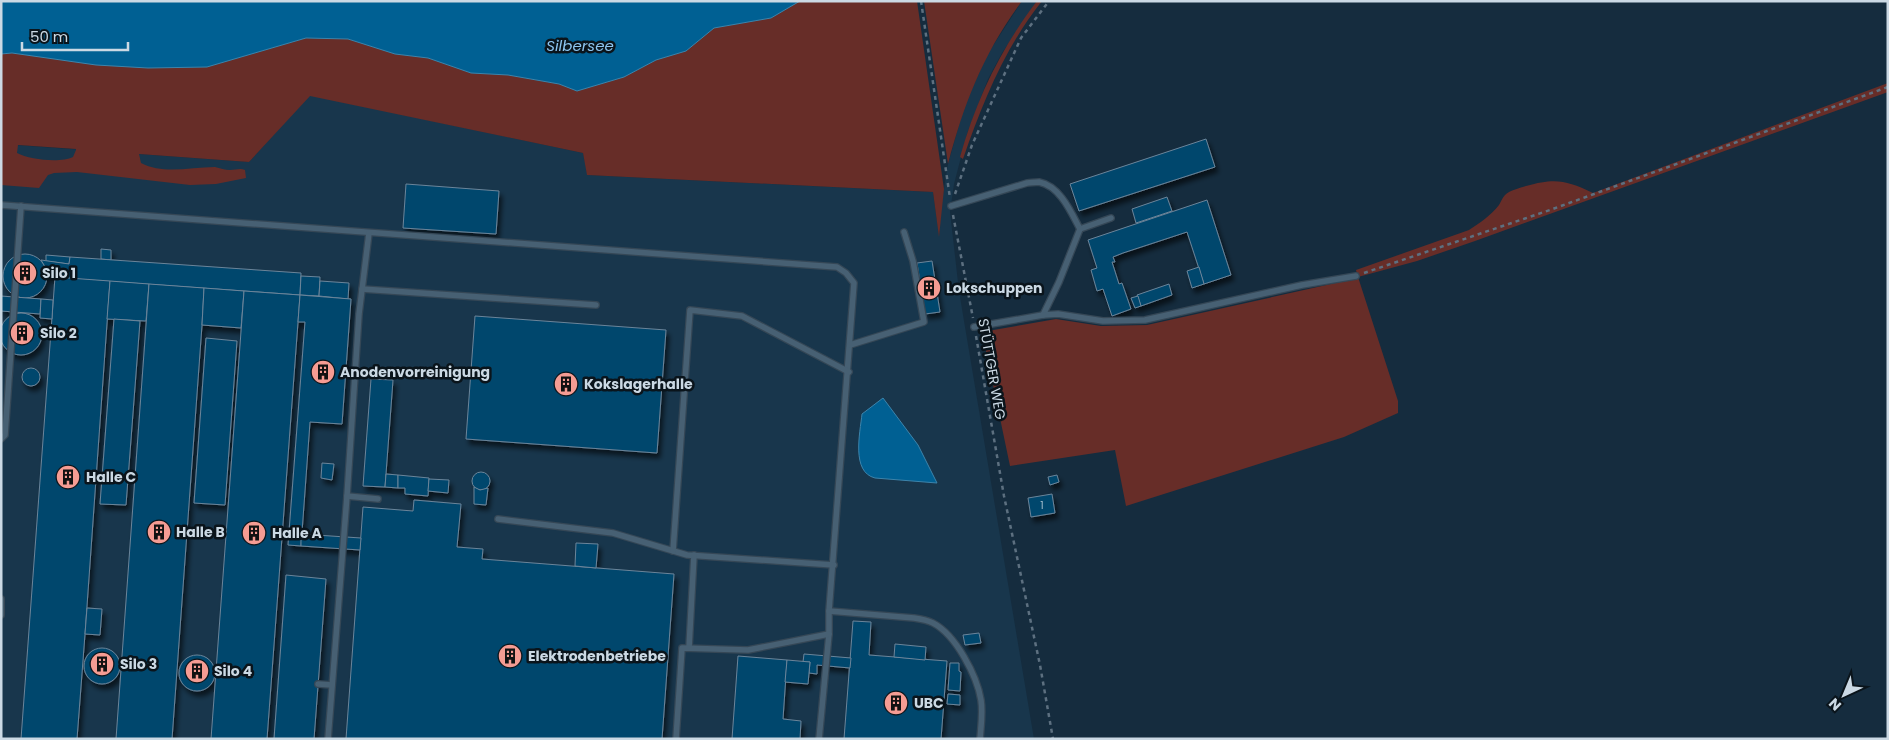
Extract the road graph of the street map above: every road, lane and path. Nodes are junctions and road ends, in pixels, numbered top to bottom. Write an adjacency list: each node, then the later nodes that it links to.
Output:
1 (920, 1): 6 (path, STÜTTGER WEG)
2 (1049, 1): 6 (path)
3 (1888, 87): 11 (path)
4 (1, 204): 5 (lane)
5 (20, 206): 9 (lane); 18 (lane)
6 (951, 206): 8 (lane); 15 (path, STÜTTGER WEG)
7 (1111, 218): 8 (lane)
8 (1080, 229): 14 (lane)
9 (369, 232): 12 (lane); 16 (lane)
10 (904, 232): 16 (lane)
11 (1356, 276): 14 (lane)
12 (362, 288): 13 (lane); 19 (lane)
13 (596, 305)
14 (1043, 314): 15 (lane)
15 (974, 327): 36 (path, STÜTTGER WEG)
16 (850, 345): 17 (lane)
17 (849, 372): 22 (lane); 24 (lane)
18 (1, 439)
19 (347, 496): 20 (lane); 31 (lane)
20 (378, 499)
21 (498, 519): 22 (lane)
22 (673, 551): 23 (lane)
23 (694, 556): 24 (lane); 29 (lane)
24 (834, 565): 26 (lane)
25 (1, 600): 27 (lane)
26 (829, 611): 28 (lane); 35 (lane)
27 (1, 615)
28 (829, 634): 29 (lane); 34 (lane)
29 (689, 648): 33 (lane)
30 (318, 684): 31 (lane)
31 (332, 685): 32 (lane)
32 (328, 739)
33 (676, 739)
34 (819, 739)
35 (980, 739)
36 (1053, 739)

